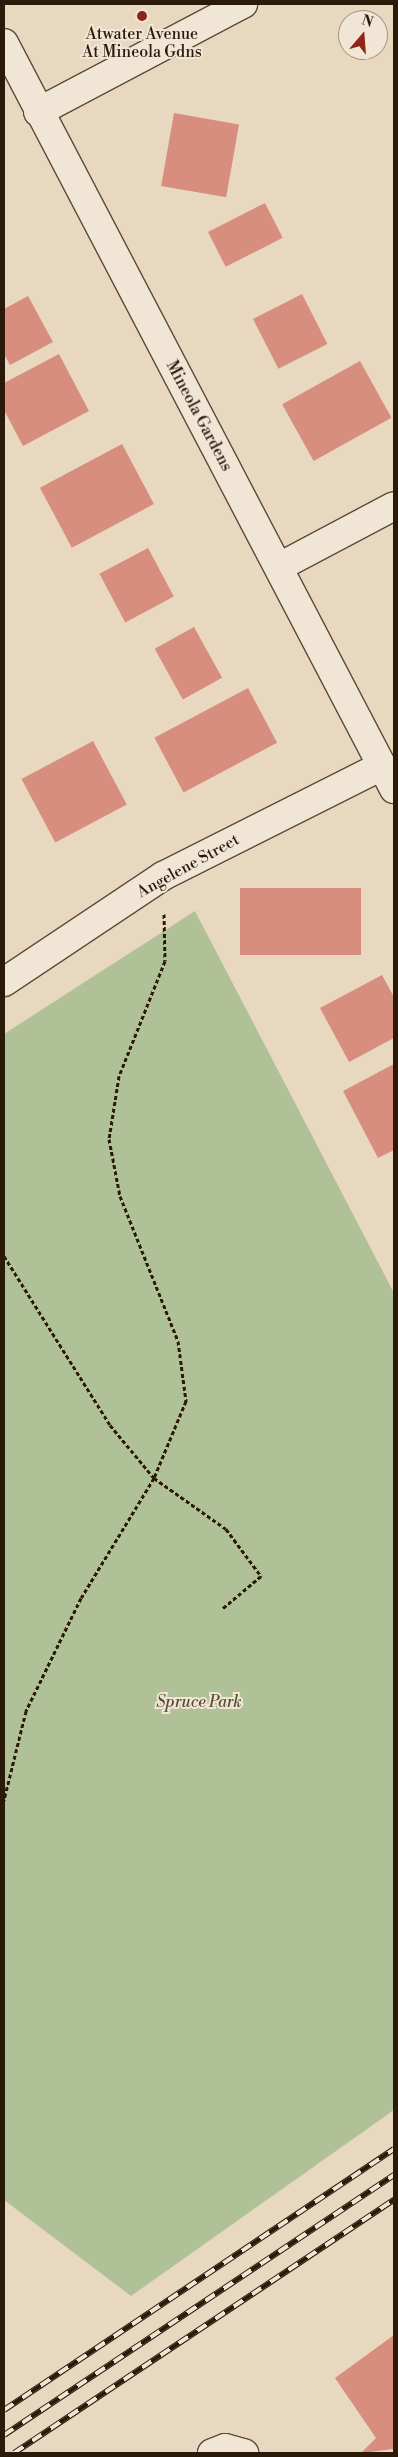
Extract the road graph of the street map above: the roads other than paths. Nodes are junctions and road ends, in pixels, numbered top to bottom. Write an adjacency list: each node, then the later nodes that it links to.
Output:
1 (243, 4): 3 (street)
2 (4, 42): 3 (street, Mineola Gardens)
3 (38, 112): 5 (street, Mineola Gardens)
4 (394, 506): 5 (street)
5 (279, 568): 6 (street, Mineola Gardens)
6 (388, 778): 7 (street, Angelene Street)
7 (4, 982)

